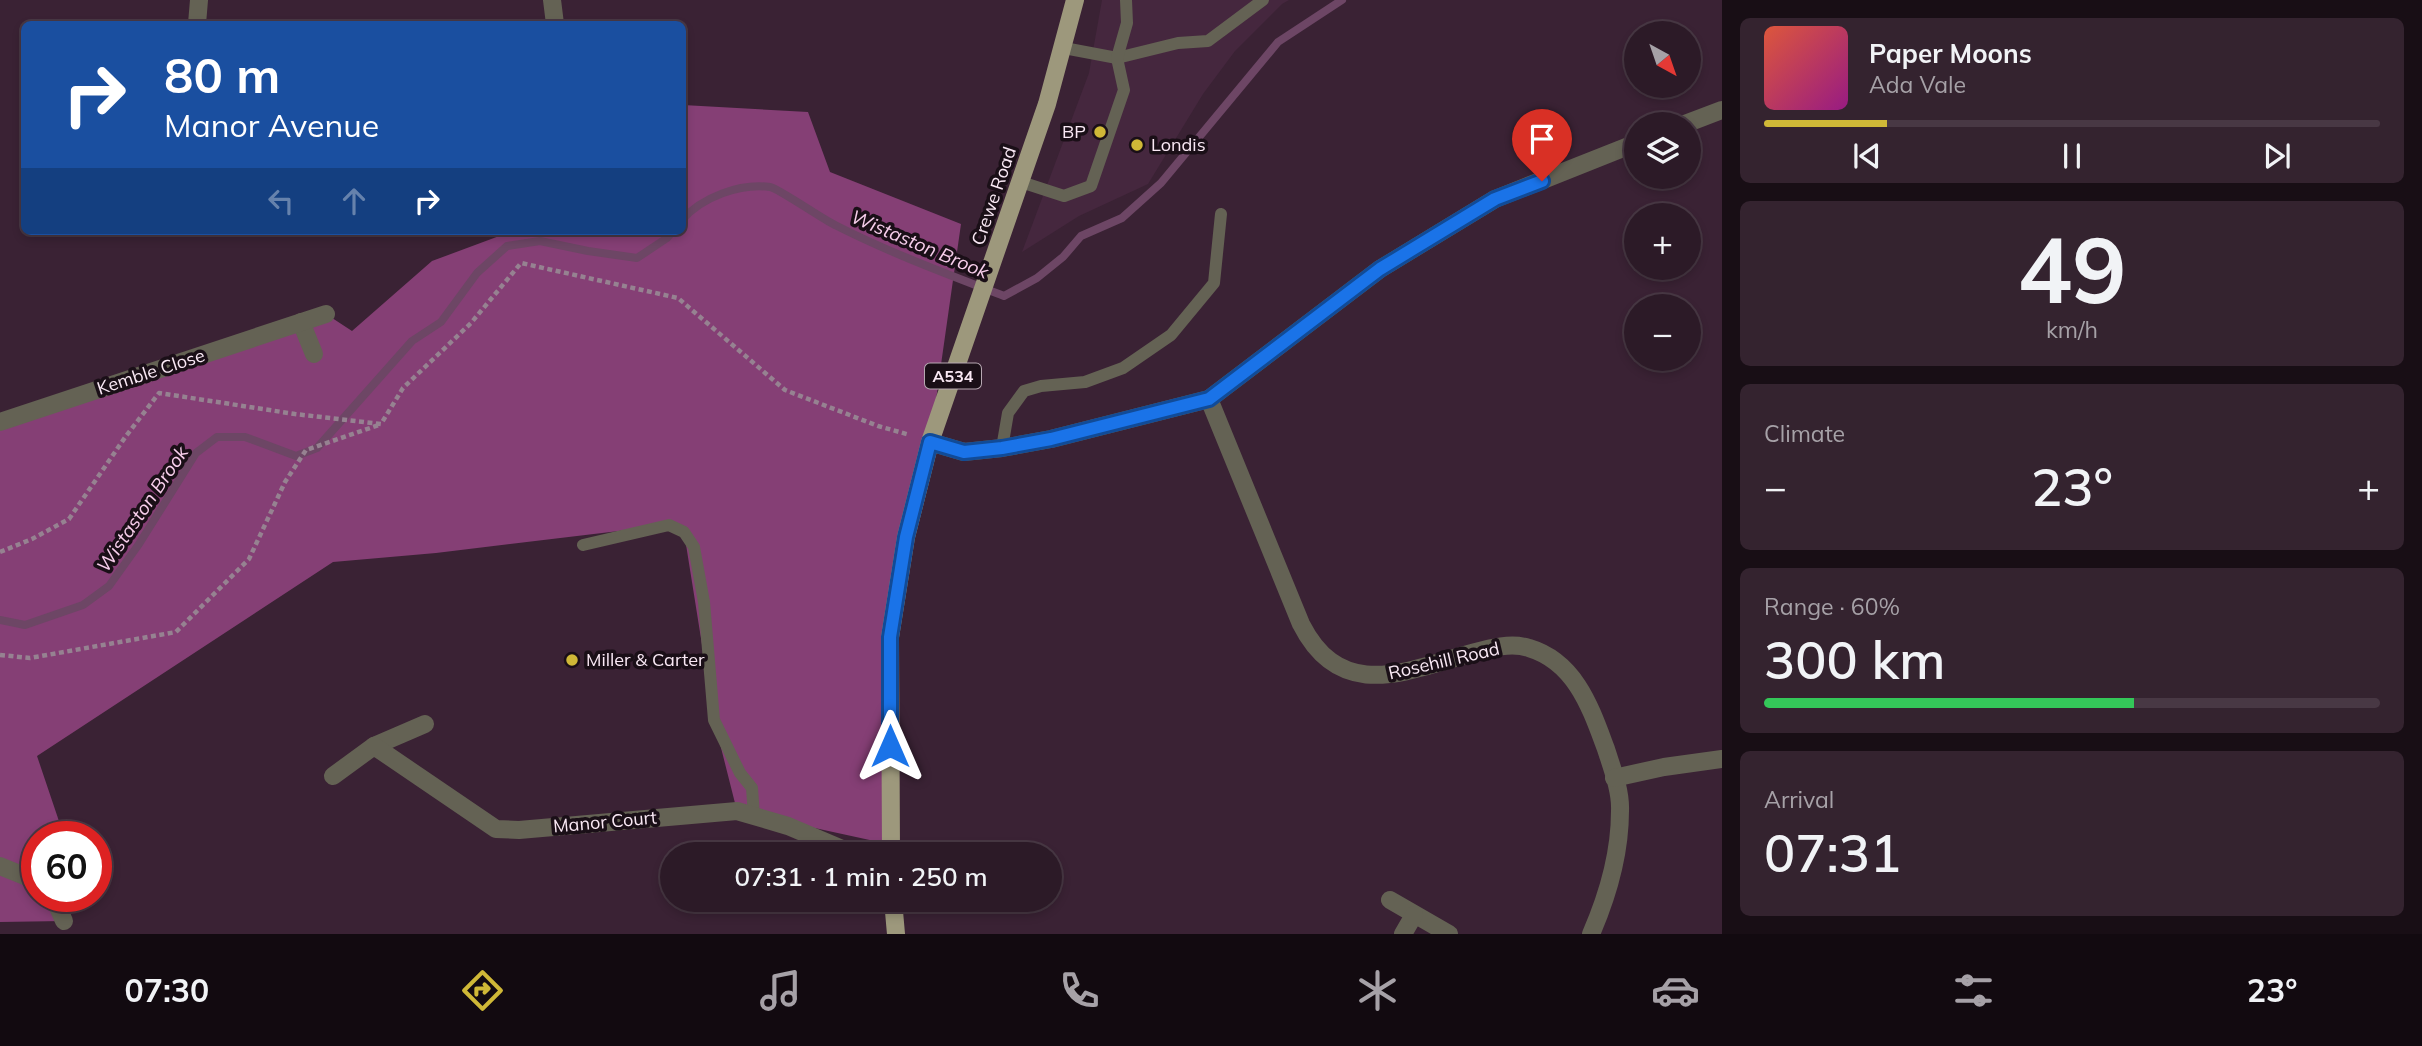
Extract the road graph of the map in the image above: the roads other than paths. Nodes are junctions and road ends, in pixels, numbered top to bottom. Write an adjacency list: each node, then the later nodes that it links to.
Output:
1 (199, 0): 6 (street)
2 (552, 0): 7 (street)
3 (1075, 0): 8 (main road, Crewe Road / A534)
4 (1126, 0): 9 (lane)
5 (1263, 0): 9 (lane)
6 (197, 21)
7 (555, 21)
8 (1064, 48): 9 (lane); 13 (main road, Crewe Road / A534)
9 (1117, 58): 13 (lane)
10 (1722, 110): 11 (street)
11 (1701, 118)
12 (1624, 149): 18 (street)
13 (1021, 182): 20 (main road, Crewe Road / A534)
14 (1221, 214): 21 (lane)
15 (326, 314): 16 (street, Kemble Close)
16 (301, 322): 17 (street); 19 (street, Kemble Close)
17 (314, 354)
18 (1209, 399): 21 (street); 27 (street, Rosehill Road)
19 (0, 422)
20 (930, 442): 21 (street); 30 (main road, A534)
21 (1002, 448)
22 (583, 545): 28 (lane)
23 (425, 724): 24 (street)
24 (374, 746): 26 (street); 28 (street, Manor Court)
25 (1722, 759): 27 (street)
26 (332, 776)
27 (1614, 778): 41 (street, Rosehill Road)
28 (754, 816): 29 (street, Manor Court)
29 (826, 842)
30 (891, 842)
31 (0, 866): 32 (street)
32 (21, 875)
33 (1390, 900): 36 (street)
34 (60, 912): 37 (street)
35 (894, 912): 38 (main road)
36 (1414, 915): 39 (street); 40 (street)
37 (64, 921)
38 (896, 934)
39 (1404, 934)
40 (1449, 934)
41 (1591, 934)

